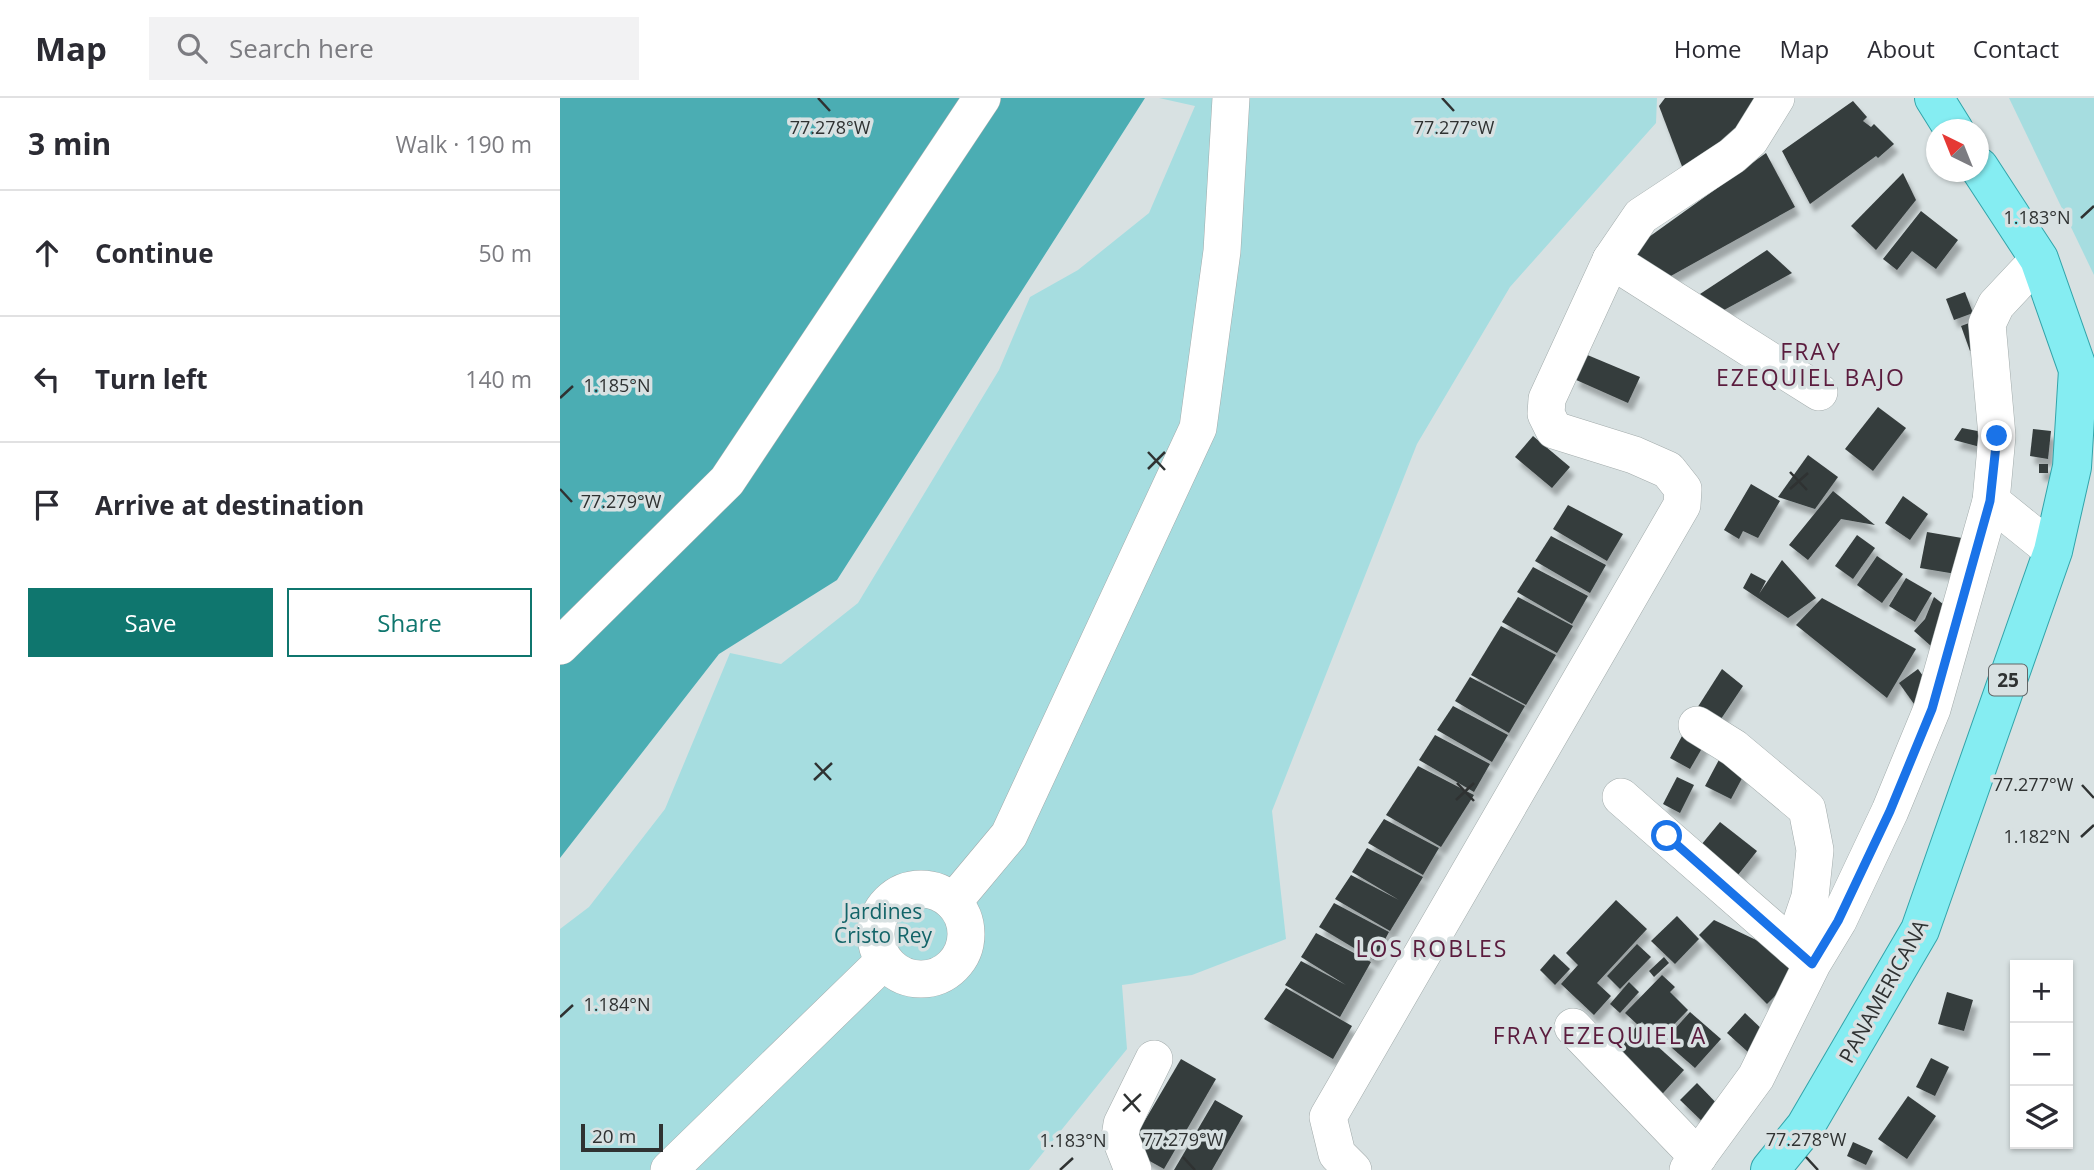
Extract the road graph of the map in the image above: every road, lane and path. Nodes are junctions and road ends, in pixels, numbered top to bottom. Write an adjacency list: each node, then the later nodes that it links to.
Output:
1 (982, 98): 12 (street)
2 (1231, 98): 15 (street)
3 (1776, 98): 8 (street)
4 (1934, 98): 5 (main road)
5 (1947, 119)
6 (1989, 182): 7 (main road, PANAMERICANA / 25)
7 (2039, 259): 10 (street); 11 (main road, PANAMERICANA / 25)
8 (1611, 260): 9 (street); 23 (street)
9 (1819, 392)
10 (1990, 501): 11 (street); 16 (street)
11 (2053, 551): 24 (main road, PANAMERICANA / 25)
12 (560, 646)
13 (1697, 725): 16 (street)
14 (1621, 797): 16 (street)
15 (953, 902): 17 (street); 17 (street)
16 (1803, 956): 20 (street)
17 (884, 961): 21 (street)
18 (1573, 1027): 20 (street)
19 (1154, 1059): 22 (street)
20 (1693, 1163)
21 (669, 1170)
22 (1133, 1170)
23 (1353, 1170)
24 (1770, 1170)

